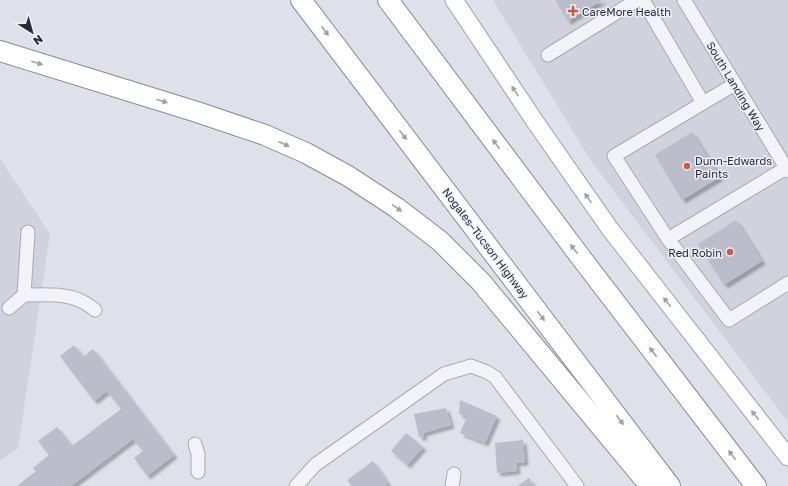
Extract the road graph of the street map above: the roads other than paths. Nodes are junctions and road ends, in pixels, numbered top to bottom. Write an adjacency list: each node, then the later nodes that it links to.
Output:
1 (301, 0): 24 (highway, Nogales–Tucson Highway, one-way to 24)
2 (388, 0): 25 (highway, one-way to 2)
3 (454, 0): 19 (main road, one-way to 3)
4 (637, 0): 8 (street)
5 (643, 0): 10 (street)
6 (684, 0): 9 (street, South Landing Way)
7 (0, 51): 23 (highway, one-way to 23)
8 (548, 55)
9 (735, 84): 10 (street); 11 (street, South Landing Way)
10 (703, 103): 13 (street)
11 (787, 169): 13 (street)
12 (28, 232): 15 (street)
13 (668, 239): 14 (street)
14 (788, 283)
15 (24, 295): 16 (street); 17 (street)
16 (8, 308)
17 (95, 310)
18 (195, 444): 20 (street)
19 (788, 457)
20 (198, 472)
21 (296, 486): 22 (street)
22 (578, 486)
23 (650, 486)
24 (670, 486)
25 (756, 486)

